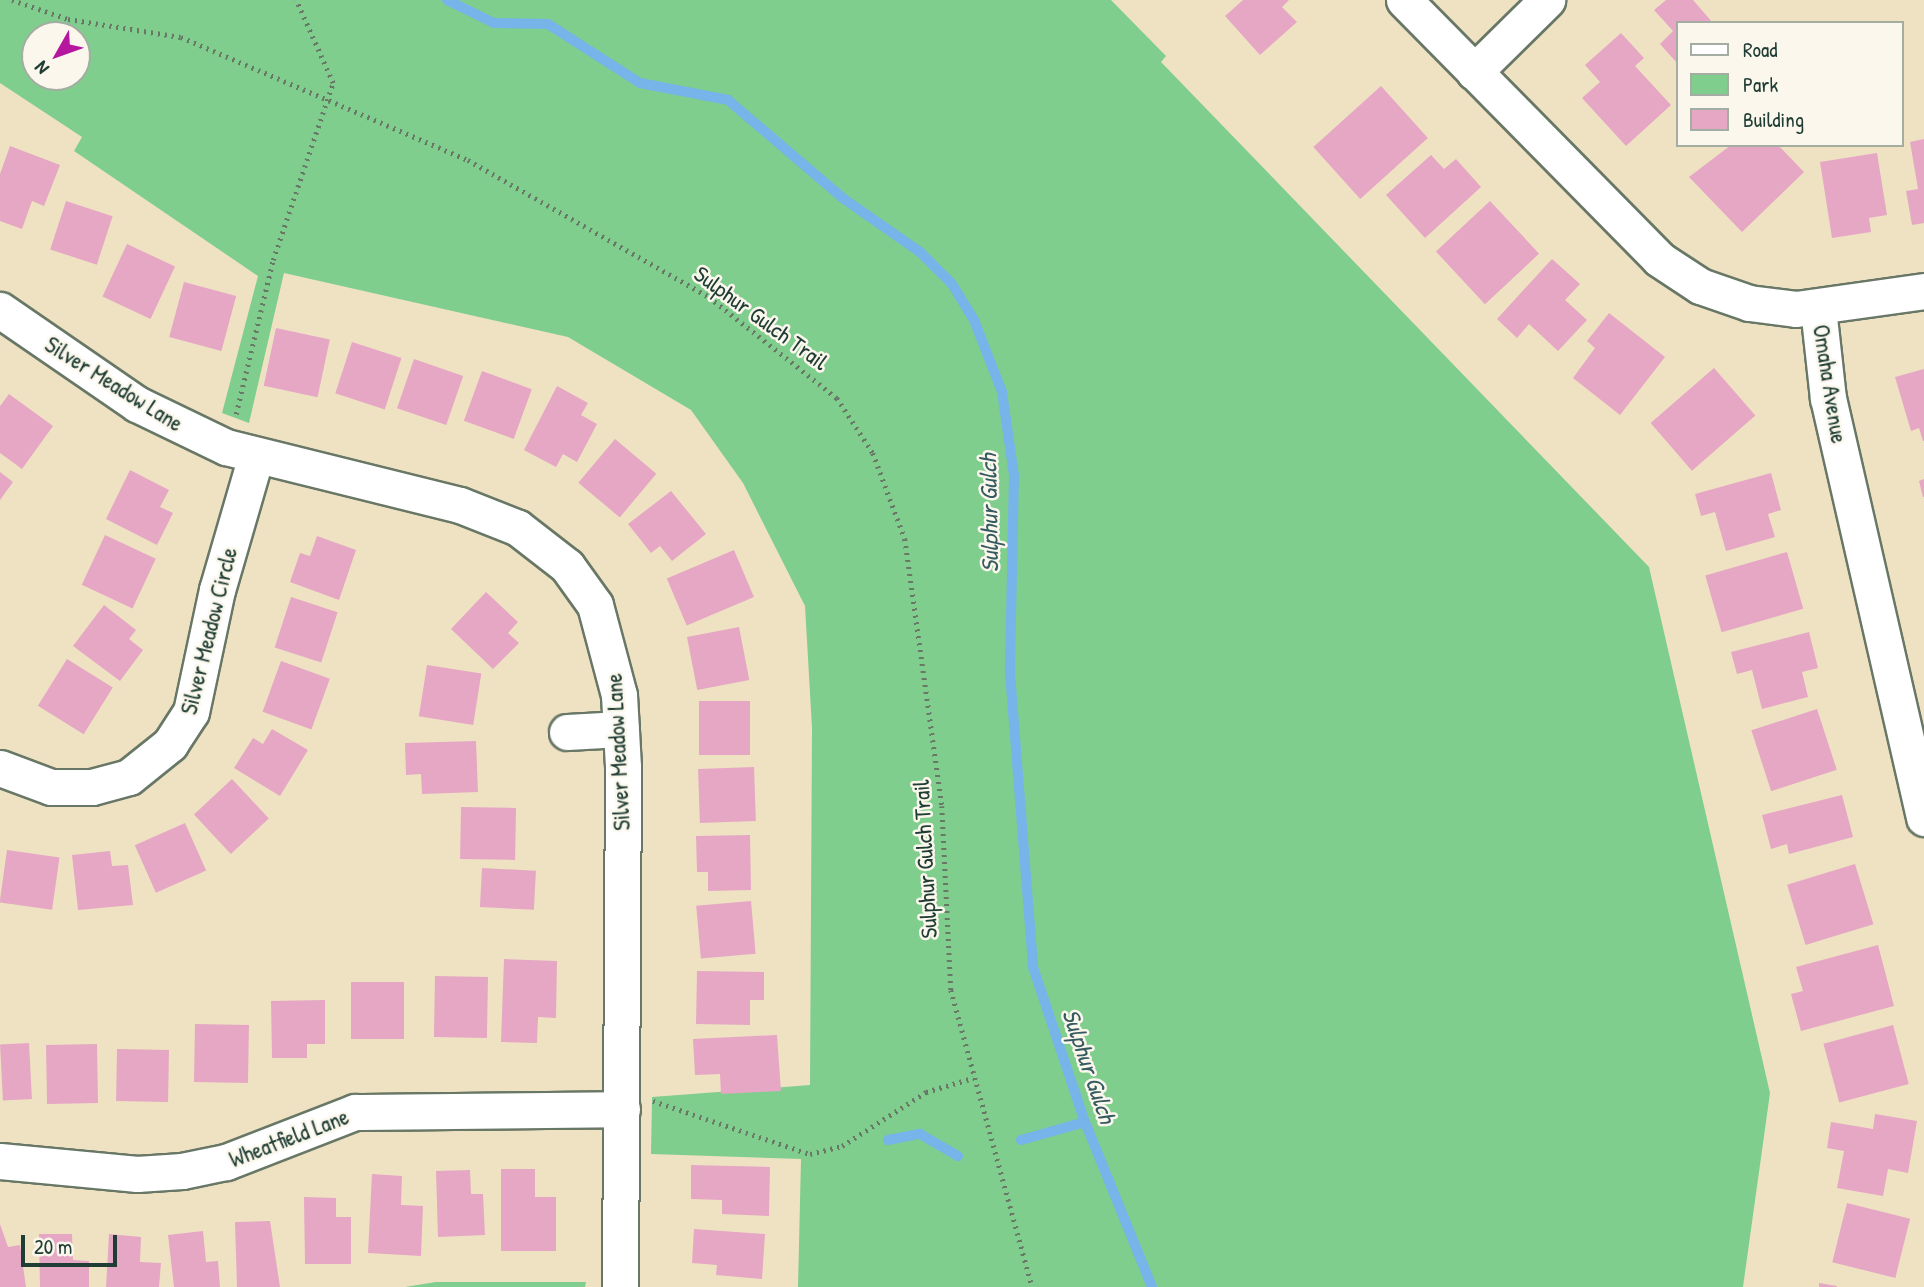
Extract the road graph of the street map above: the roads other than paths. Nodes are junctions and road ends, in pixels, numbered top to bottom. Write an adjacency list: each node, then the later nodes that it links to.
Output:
1 (1404, 0): 3 (street, Omaha Avenue)
2 (1547, 0): 3 (street)
3 (1474, 72): 5 (street, Omaha Avenue)
4 (1924, 291): 5 (street)
5 (1818, 307): 11 (street, Omaha Avenue)
6 (0, 310): 7 (street, Silver Meadow Lane)
7 (257, 456): 8 (street, Silver Meadow Lane); 10 (street, Silver Meadow Circle)
8 (621, 729): 9 (street); 12 (street, Silver Meadow Lane)
9 (567, 732)
10 (0, 768)
11 (1924, 818)
12 (636, 1105): 13 (street, Wheatfield Lane); 14 (street, Silver Meadow Lane)
13 (0, 1161)
14 (620, 1287)

